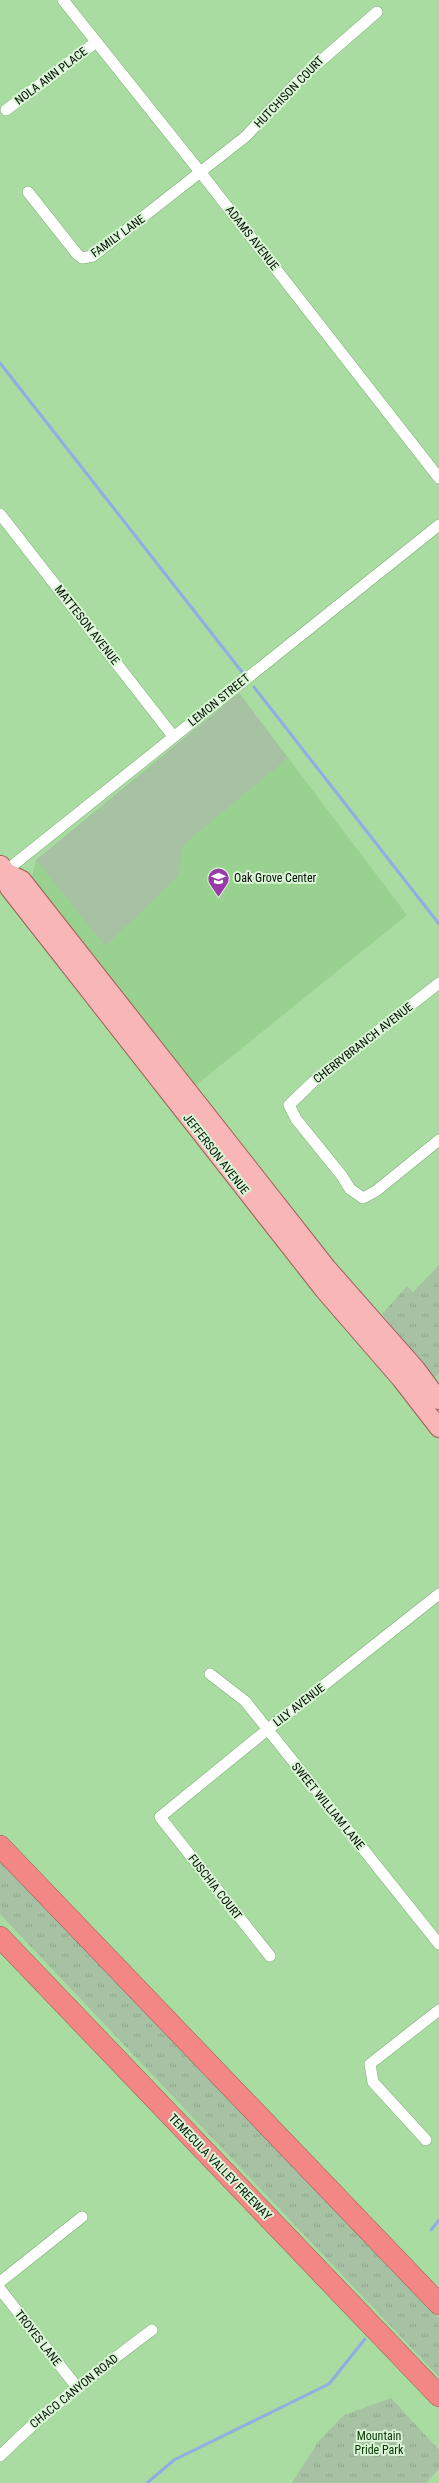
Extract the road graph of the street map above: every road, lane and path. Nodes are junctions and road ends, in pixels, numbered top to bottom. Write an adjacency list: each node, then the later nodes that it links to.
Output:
1 (63, 0): 3 (street, ADAMS AVENUE)
2 (377, 12): 5 (street, HUTCHISON COURT)
3 (96, 42): 4 (street, NOLA ANN PLACE); 5 (street, ADAMS AVENUE)
4 (6, 110)
5 (201, 173): 6 (street, FAMILY LANE); 7 (street, ADAMS AVENUE)
6 (28, 192)
7 (439, 478)
8 (0, 514): 10 (street, MATTESON AVENUE)
9 (439, 525): 10 (street, LEMON STREET)
10 (173, 736): 11 (street, LEMON STREET)
11 (2, 871): 14 (main road, JEFFERSON AVENUE); 15 (main road, JEFFERSON AVENUE)
12 (439, 983): 13 (street, CHERRYBRANCH AVENUE)
13 (439, 1140)
14 (222, 1161): 15 (main road); 17 (main road, JEFFERSON AVENUE)
15 (327, 1268): 16 (main road, JEFFERSON AVENUE)
16 (439, 1400)
17 (439, 1428)
18 (439, 1594): 20 (street, LILY AVENUE)
19 (210, 1674): 20 (street, SWEET WILLIAM LANE)
20 (267, 1730): 21 (street, LILY AVENUE); 24 (street, SWEET WILLIAM LANE)
21 (160, 1817): 25 (street, FUSCHIA COURT)
22 (0, 1846): 31 (highway)
23 (0, 1937): 34 (highway, TEMECULA VALLEY FREEWAY)
24 (439, 1944)
25 (270, 1956)
26 (439, 2010): 27 (street)
27 (426, 2140)
28 (82, 2217): 29 (street)
29 (0, 2282)
30 (0, 2289): 33 (street, TROYES LANE)
31 (439, 2304)
32 (152, 2330): 33 (street, CHACO CANYON ROAD)
33 (76, 2386): 35 (street, CHACO CANYON ROAD)
34 (439, 2396)
35 (0, 2456)

